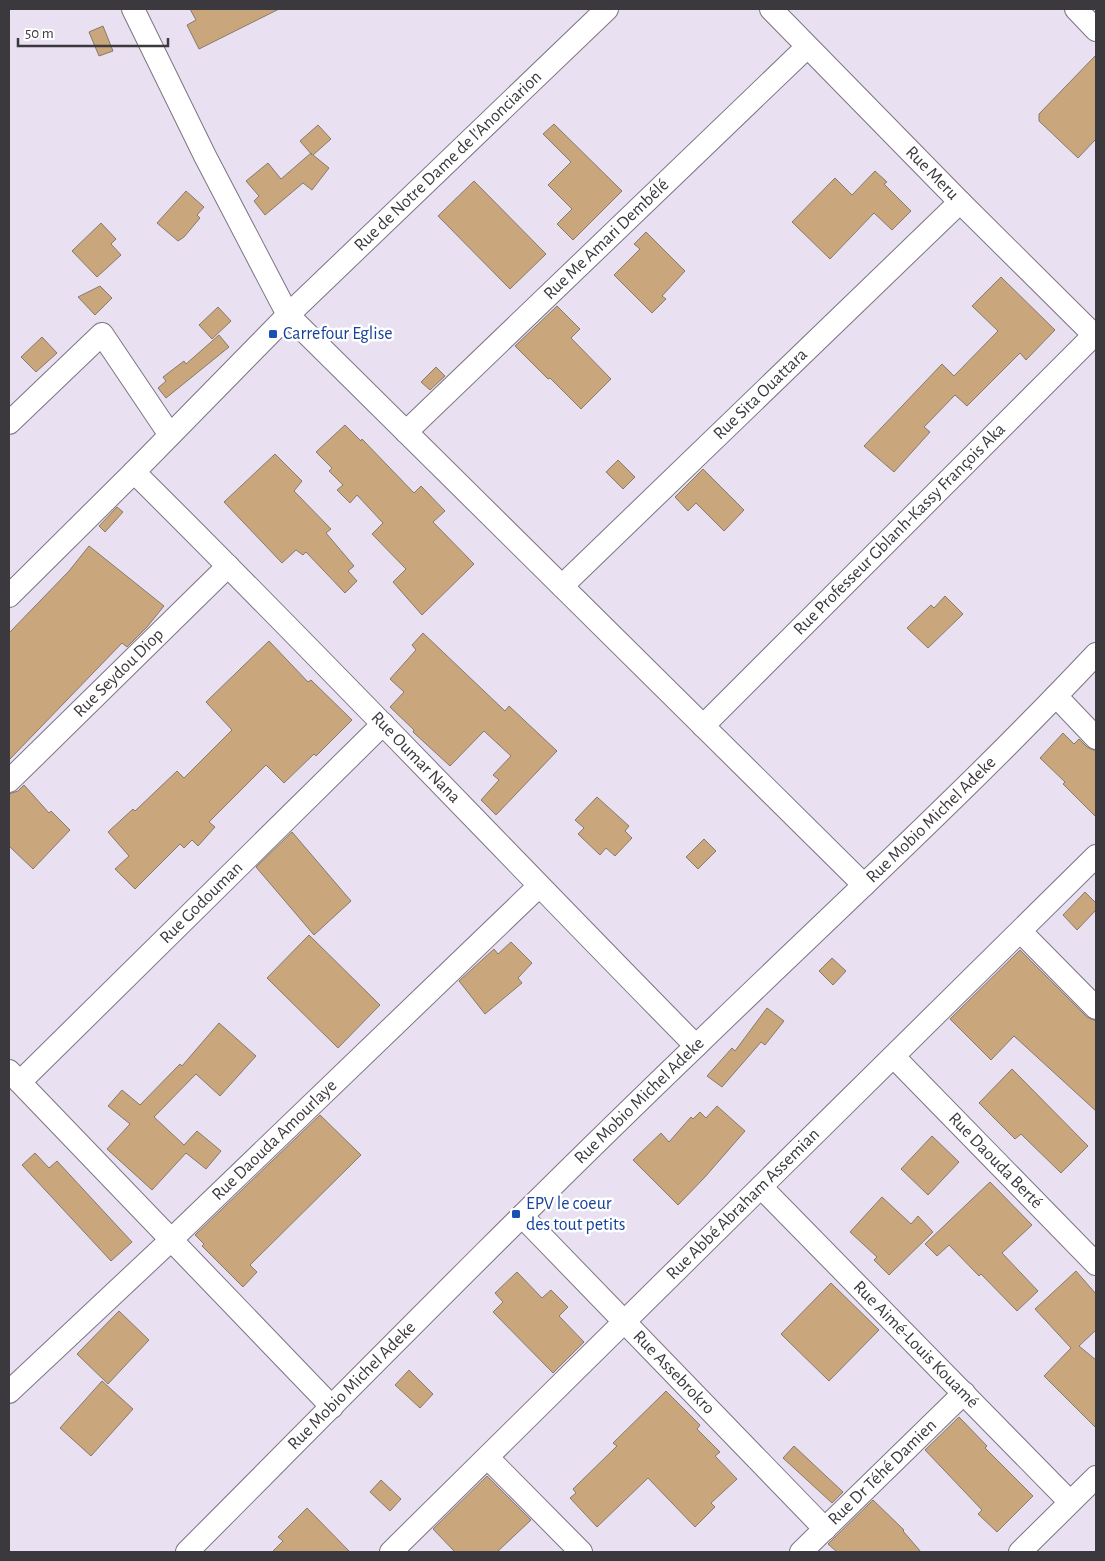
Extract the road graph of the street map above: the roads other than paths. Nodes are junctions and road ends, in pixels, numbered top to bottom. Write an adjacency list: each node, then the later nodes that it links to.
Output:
1 (133, 9): 8 (street)
2 (607, 9): 8 (street, Rue de Notre Dame de l'Anonciarion)
3 (771, 9): 6 (street, Rue Meru)
4 (1076, 9): 5 (street)
5 (1096, 30)
6 (807, 47): 7 (street, Rue Meru); 11 (street, Rue Me Amari Dembélé)
7 (960, 202): 9 (street, Rue Meru); 15 (street, Rue Sita Ouattara)
8 (288, 315): 11 (street); 12 (street, Rue de Notre Dame de l'Anonciarion)
9 (1095, 334): 20 (street, Rue Professeur Gblanh-Kassy François Aka)
10 (9, 423): 12 (street)
11 (406, 432): 15 (street)
12 (170, 435): 13 (street, Rue de Notre Dame de l'Anonciarion)
13 (134, 472): 14 (street, Rue Oumar Nana); 16 (street, Rue de Notre Dame de l'Anonciarion)
14 (228, 566): 19 (street, Rue Oumar Nana); 22 (street, Rue Seydou Diop)
15 (562, 586): 20 (street)
16 (9, 596)
17 (1096, 654): 18 (street, Rue Mobio Michel Adeke)
18 (1056, 696): 21 (street); 24 (street, Rue Mobio Michel Adeke)
19 (383, 724): 25 (street, Rue Oumar Nana); 30 (street, Rue Godouman)
20 (703, 726): 24 (street)
21 (1096, 738)
22 (9, 781)
23 (1096, 856): 26 (street, Rue Abbé Abraham Assemian)
24 (864, 885): 28 (street, Rue Mobio Michel Adeke)
25 (539, 886): 28 (street, Rue Oumar Nana); 33 (street, Rue Daouda Amourlaye)
26 (1021, 932): 27 (street); 29 (street, Rue Abbé Abraham Assemian)
27 (1096, 1008)
28 (696, 1046): 32 (street, Rue Mobio Michel Adeke)
29 (894, 1057): 31 (street, Rue Abbé Abraham Assemian); 34 (street, Rue Daouda Berté)
30 (14, 1077): 33 (street)
31 (762, 1187): 35 (street, Rue Abbé Abraham Assemian); 37 (street, Rue Aimé-Louis Kouamé)
32 (522, 1216): 35 (street, Rue Assebrokro); 38 (street, Rue Mobio Michel Adeke)
33 (172, 1240): 36 (street, Rue Daouda Amourlaye); 38 (street)
34 (1096, 1264)
35 (624, 1322): 39 (street, Rue Abbé Abraham Assemian); 42 (street, Rue Assebrokro)
36 (9, 1392)
37 (964, 1394): 41 (street, Rue Aimé-Louis Kouamé); 42 (street, Rue Dr Téhé Damien)
38 (332, 1407): 43 (street, Rue Mobio Michel Adeke)
39 (488, 1458): 44 (street, Rue Abbé Abraham Assemian); 45 (street)
40 (1096, 1477): 41 (street)
41 (1070, 1502): 47 (street)
42 (825, 1529): 46 (street, Rue Dr Téhé Damien)
43 (187, 1552)
44 (391, 1552)
45 (581, 1552)
46 (801, 1552)
47 (1020, 1552)

